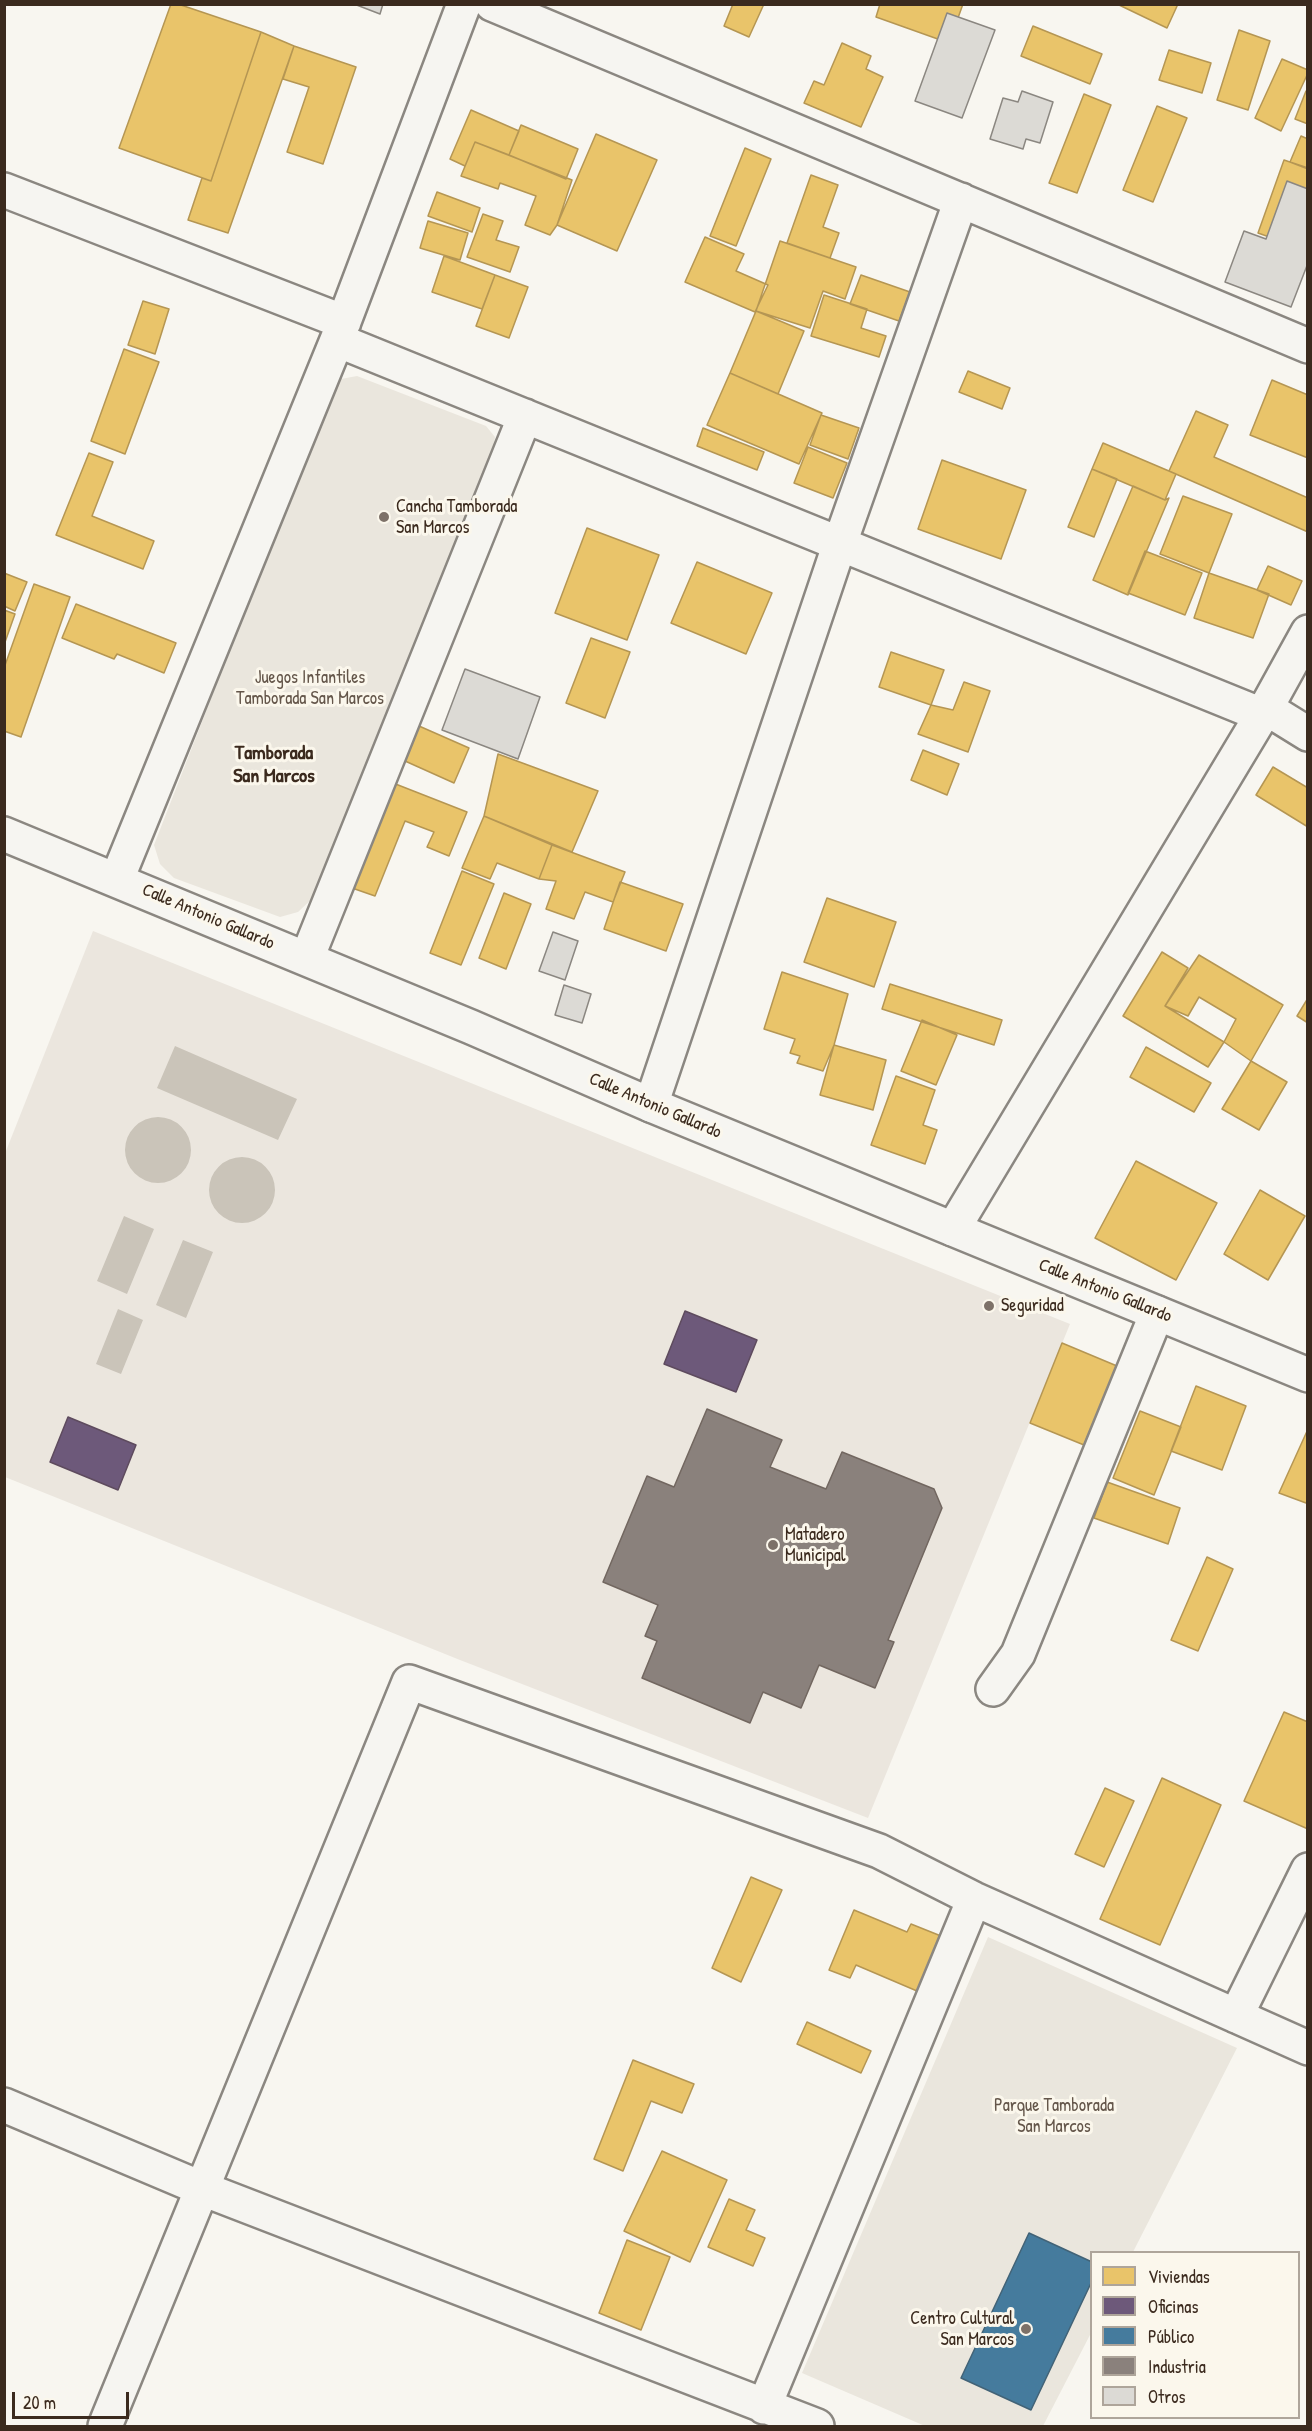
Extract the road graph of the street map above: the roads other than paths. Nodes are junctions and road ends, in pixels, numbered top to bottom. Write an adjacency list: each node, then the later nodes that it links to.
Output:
1 (464, 4): 5 (street)
2 (492, 4): 4 (street)
3 (4, 189): 5 (street)
4 (961, 200): 6 (street); 8 (street)
5 (341, 331): 7 (street); 13 (street)
6 (1308, 345)
7 (525, 416): 8 (street); 14 (street)
8 (840, 543): 10 (street); 15 (street)
9 (1308, 632): 10 (street)
10 (1264, 711): 11 (street); 16 (street)
11 (1308, 734)
12 (4, 834): 13 (street, Calle Antonio Gallardo)
13 (117, 879): 14 (street, Calle Antonio Gallardo)
14 (307, 958): 15 (street, Calle Antonio Gallardo)
15 (651, 1105): 16 (street, Calle Antonio Gallardo)
16 (953, 1229): 17 (street, Calle Antonio Gallardo)
17 (1157, 1313): 18 (street, Calle Antonio Gallardo); 19 (street)
18 (1308, 1375)
19 (993, 1689)
20 (1308, 1870): 22 (street)
21 (975, 1899): 22 (street); 25 (street); 26 (street)
22 (1236, 2016): 23 (street)
23 (1308, 2048)
24 (4, 2106): 25 (street)
25 (203, 2189): 26 (street); 28 (street)
26 (764, 2407): 27 (street)
27 (810, 2425)
28 (105, 2427)

